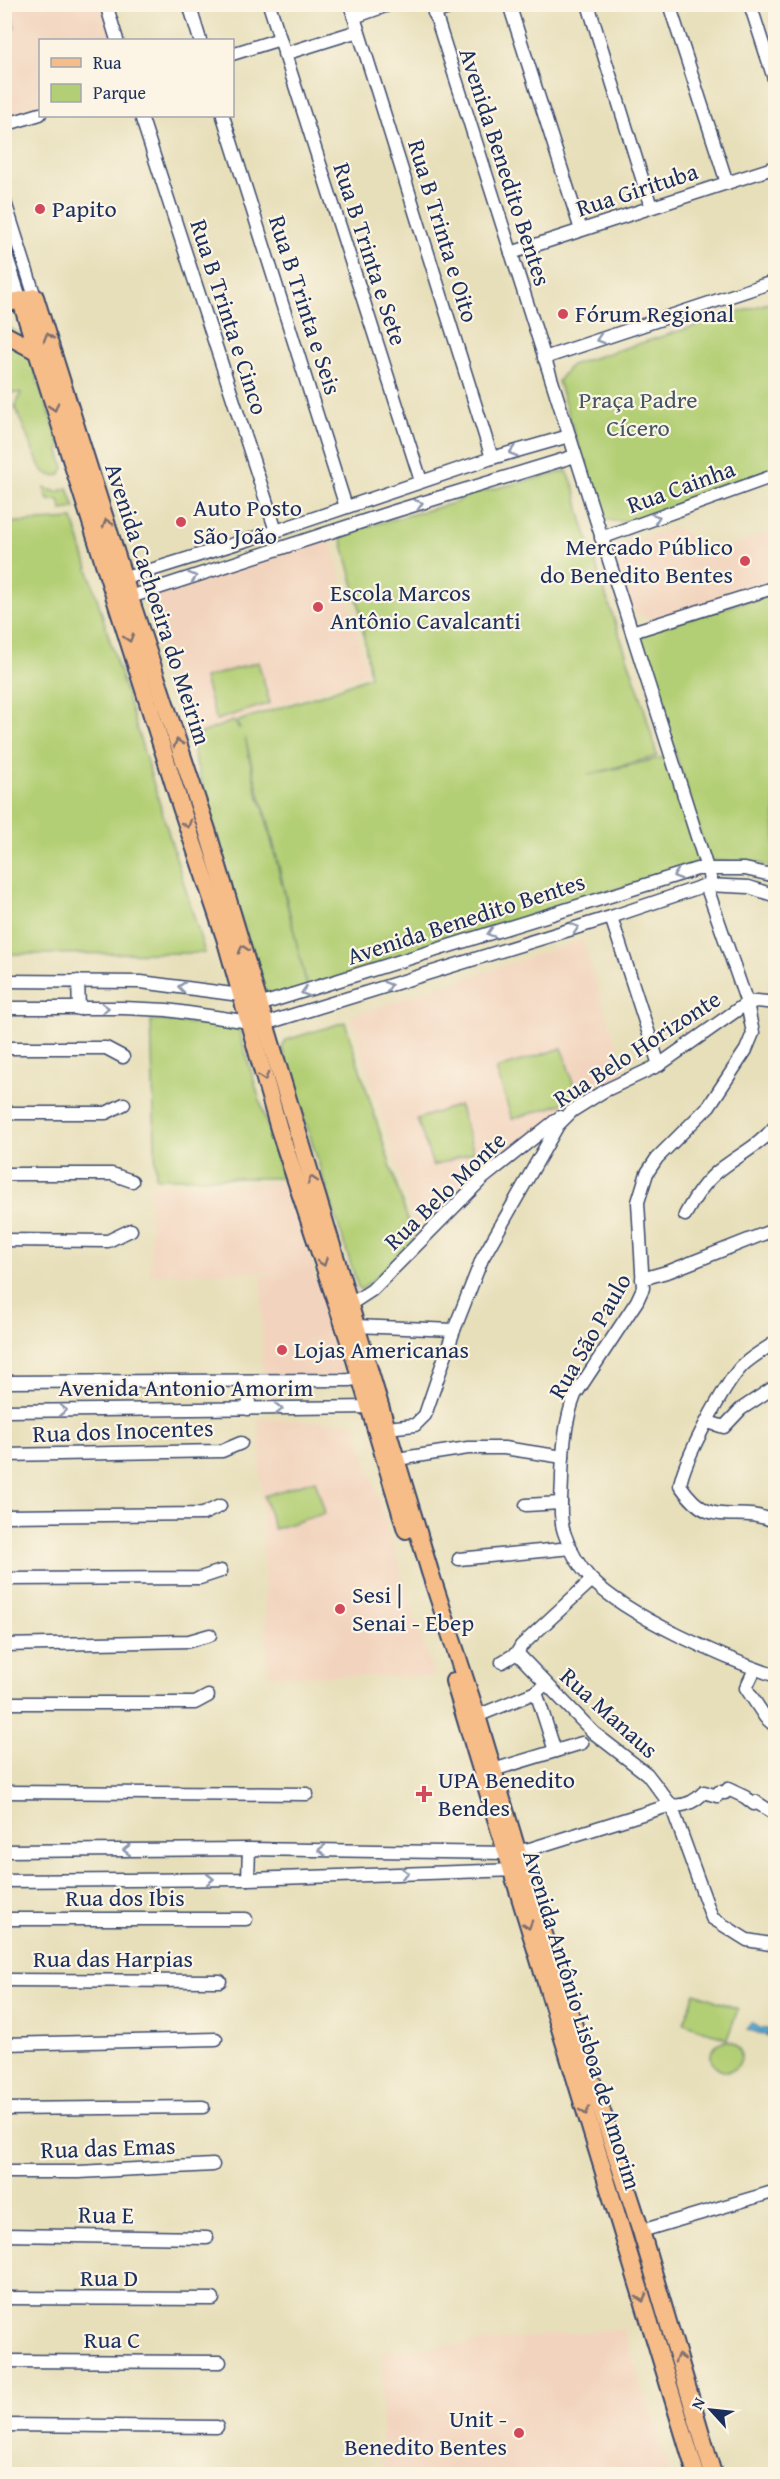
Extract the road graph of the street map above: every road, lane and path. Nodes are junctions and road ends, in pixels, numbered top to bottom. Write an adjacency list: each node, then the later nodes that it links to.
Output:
1 (106, 4): 14 (street)
2 (189, 4): 15 (street)
3 (269, 4): 16 (street, Rua B Trinta e Sete)
4 (350, 4): 12 (street, Rua B Trinta e Oito)
5 (391, 4): 12 (street)
6 (461, 4): 11 (street)
7 (510, 4): 28 (street)
8 (588, 4): 27 (street)
9 (669, 4): 25 (street)
10 (750, 4): 19 (street)
11 (433, 9): 30 (street, Avenida Benedito Bentes)
12 (354, 17): 13 (street, Rua B Trinta e Oito)
13 (358, 31): 18 (street); 38 (street, Rua B Trinta e Oito)
14 (117, 39)
15 (200, 39)
16 (280, 39): 17 (street); 18 (street, Rua B Trinta e Sete)
17 (234, 53)
18 (285, 54): 40 (street, Rua B Trinta e Sete)
19 (776, 85)
20 (39, 114): 23 (street)
21 (141, 117): 44 (street, Rua B Trinta e Cinco)
22 (223, 117): 42 (street, Rua B Trinta e Seis)
23 (4, 125)
24 (776, 167): 25 (street, Rua Girituba)
25 (727, 183): 27 (street, Rua Girituba)
26 (4, 199): 32 (street, Avenida Cachoeira do Meirim)
27 (651, 207): 28 (street, Rua Girituba)
28 (581, 230): 30 (street, Rua Girituba)
29 (4, 248): 32 (street, Avenida Cachoeira do Meirim)
30 (511, 253): 35 (street, Avenida Benedito Bentes)
31 (776, 281): 35 (street, one-way to 35)
32 (16, 304): 34 (main road, Avenida Cachoeira do Meirim); 46 (main road, Avenida Cachoeira do Meirim, one-way to 32)
33 (4, 334): 34 (main road)
34 (36, 351): 46 (main road, Avenida Cachoeira do Meirim, one-way to 46)
35 (544, 358): 36 (street, Avenida Benedito Bentes)
36 (569, 436): 37 (street, Avenida Benedito Bentes); 38 (street, one-way to 38)
37 (575, 456): 43 (street, one-way to 37); 45 (street, Avenida Benedito Bentes)
38 (492, 458): 40 (street)
39 (776, 475): 45 (street, Rua Cainha, one-way to 39)
40 (421, 481): 41 (street)
41 (385, 493): 42 (street); 43 (street)
42 (346, 507): 44 (street)
43 (392, 512): 48 (street, one-way to 43)
44 (276, 531): 46 (street)
45 (602, 538): 49 (street, Avenida Benedito Bentes)
46 (118, 581): 48 (main road, Avenida Cachoeira do Meirim)
47 (776, 587): 49 (street)
48 (124, 600): 57 (main road, Avenida Cachoeira do Meirim, one-way to 57); 60 (main road, Avenida Cachoeira do Meirim, one-way to 48)
49 (632, 632): 50 (street, Avenida Benedito Bentes)
50 (707, 868): 51 (street, Avenida Benedito Bentes); 52 (street, Avenida Benedito Bentes); 60 (street, Avenida Benedito Bentes, one-way to 60)
51 (776, 876)
52 (709, 884): 53 (street, Avenida Benedito Bentes); 54 (street, Avenida Benedito Bentes); 59 (street)
53 (776, 896)
54 (611, 917): 64 (street, Avenida Benedito Bentes, one-way to 54); 67 (street)
55 (4, 981): 56 (street)
56 (78, 981): 57 (street, one-way to 56); 62 (street)
57 (240, 995): 60 (street); 63 (main road, Avenida Antônio Lisboa de Amorim)
58 (776, 1003): 59 (street, Rua Belo Horizonte)
59 (747, 1004): 67 (street, Rua Belo Horizonte); 78 (street)
60 (259, 1005): 64 (main road, Avenida Cachoeira do Meirim)
61 (4, 1008): 62 (street)
62 (79, 1009): 63 (street, one-way to 63)
63 (248, 1020): 64 (street); 83 (main road, Avenida Antônio Lisboa de Amorim, one-way to 83)
64 (264, 1024): 79 (main road, Avenida Antônio Lisboa de Amorim, one-way to 64)
65 (4, 1048): 66 (street)
66 (123, 1057)
67 (659, 1065): 69 (street, Rua Belo Horizonte)
68 (124, 1104): 70 (street)
69 (572, 1111): 79 (street, Rua Belo Monte); 81 (street, Rua Belo Horizonte)
70 (4, 1113)
71 (776, 1125): 74 (street)
72 (4, 1174): 73 (street)
73 (132, 1181)
74 (685, 1215)
75 (776, 1229): 78 (street, Rua São Paulo)
76 (131, 1230): 77 (street)
77 (4, 1240)
78 (642, 1279): 95 (street, Rua São Paulo)
79 (349, 1305): 80 (main road, Avenida Antônio Lisboa de Amorim)
80 (355, 1326): 81 (street); 83 (main road, Avenida Antônio Lisboa de Amorim)
81 (454, 1330): 92 (street, Rua Belo Horizonte)
82 (776, 1342): 91 (street)
83 (366, 1377): 84 (street, Avenida Antonio Amorim); 88 (main road, Avenida Antônio Lisboa de Amorim)
84 (250, 1381): 85 (street, Avenida Antonio Amorim); 89 (street)
85 (4, 1382)
86 (776, 1386): 91 (street)
87 (4, 1397): 90 (street)
88 (375, 1407): 89 (street, Avenida Antonio Amorim, one-way to 88); 92 (main road, Avenida Antônio Lisboa de Amorim); 127 (main road, Avenida Antônio Lisboa de Amorim)
89 (248, 1409): 90 (street, Avenida Antonio Amorim, one-way to 89)
90 (5, 1411)
91 (708, 1422): 101 (street)
92 (387, 1428): 96 (main road, Avenida Antônio Lisboa de Amorim)
93 (241, 1443): 94 (street, Rua dos Inocentes)
94 (4, 1455)
95 (563, 1457): 96 (street); 97 (street, Rua São Paulo)
96 (397, 1459): 116 (main road, Avenida Antônio Lisboa de Amorim)
97 (561, 1503): 98 (street); 102 (street, Rua São Paulo)
98 (526, 1505)
99 (220, 1506): 100 (street)
100 (4, 1516)
101 (776, 1522)
102 (571, 1548): 103 (street); 106 (street, Rua São Paulo)
103 (459, 1559)
104 (220, 1571): 105 (street)
105 (4, 1579)
106 (592, 1580): 109 (street); 111 (street, Rua São Paulo)
107 (210, 1635): 108 (street)
108 (4, 1645)
109 (517, 1653): 110 (street); 113 (street, Rua Manaus)
110 (502, 1662)
111 (755, 1669): 112 (street, Rua São Paulo); 117 (street)
112 (776, 1676)
113 (541, 1688): 116 (street); 119 (street); 123 (street, Rua Manaus)
114 (208, 1696): 115 (street)
115 (4, 1703)
116 (477, 1716): 120 (main road, Avenida Antônio Lisboa de Amorim)
117 (776, 1727)
118 (582, 1743): 119 (street)
119 (555, 1751): 120 (street)
120 (493, 1770): 127 (main road, Avenida Antônio Lisboa de Amorim)
121 (4, 1792): 122 (street)
122 (307, 1794)
123 (671, 1805): 124 (street); 127 (street); 133 (street, Rua Manaus)
124 (776, 1815)
125 (249, 1849): 126 (street, one-way to 126); 127 (street, one-way to 125); 129 (street)
126 (4, 1851)
127 (512, 1852): 128 (main road, Avenida Antônio Lisboa de Amorim)
128 (517, 1869): 129 (street, one-way to 128); 143 (main road, Avenida Antônio Lisboa de Amorim); 152 (main road, Avenida Antônio Lisboa de Amorim, one-way to 152)
129 (248, 1879): 130 (street, one-way to 129)
130 (4, 1881)
131 (4, 1919): 132 (street, Rua dos Ibis)
132 (246, 1919)
133 (776, 1945)
134 (4, 1980): 135 (street, Rua das Harpias)
135 (220, 1981)
136 (216, 2039): 137 (street)
137 (4, 2044)
138 (203, 2107): 139 (street)
139 (4, 2109)
140 (213, 2165): 141 (street, Rua das Emas)
141 (4, 2172)
142 (776, 2191): 143 (street)
143 (641, 2231): 152 (main road, Avenida Antônio Lisboa de Amorim, one-way to 143)
144 (4, 2235): 145 (street, Rua E)
145 (207, 2238)
146 (4, 2298): 147 (street, Rua D)
147 (213, 2299)
148 (4, 2361): 149 (street, Rua C)
149 (220, 2362)
150 (4, 2425): 151 (street)
151 (217, 2427)
152 (707, 2474)

